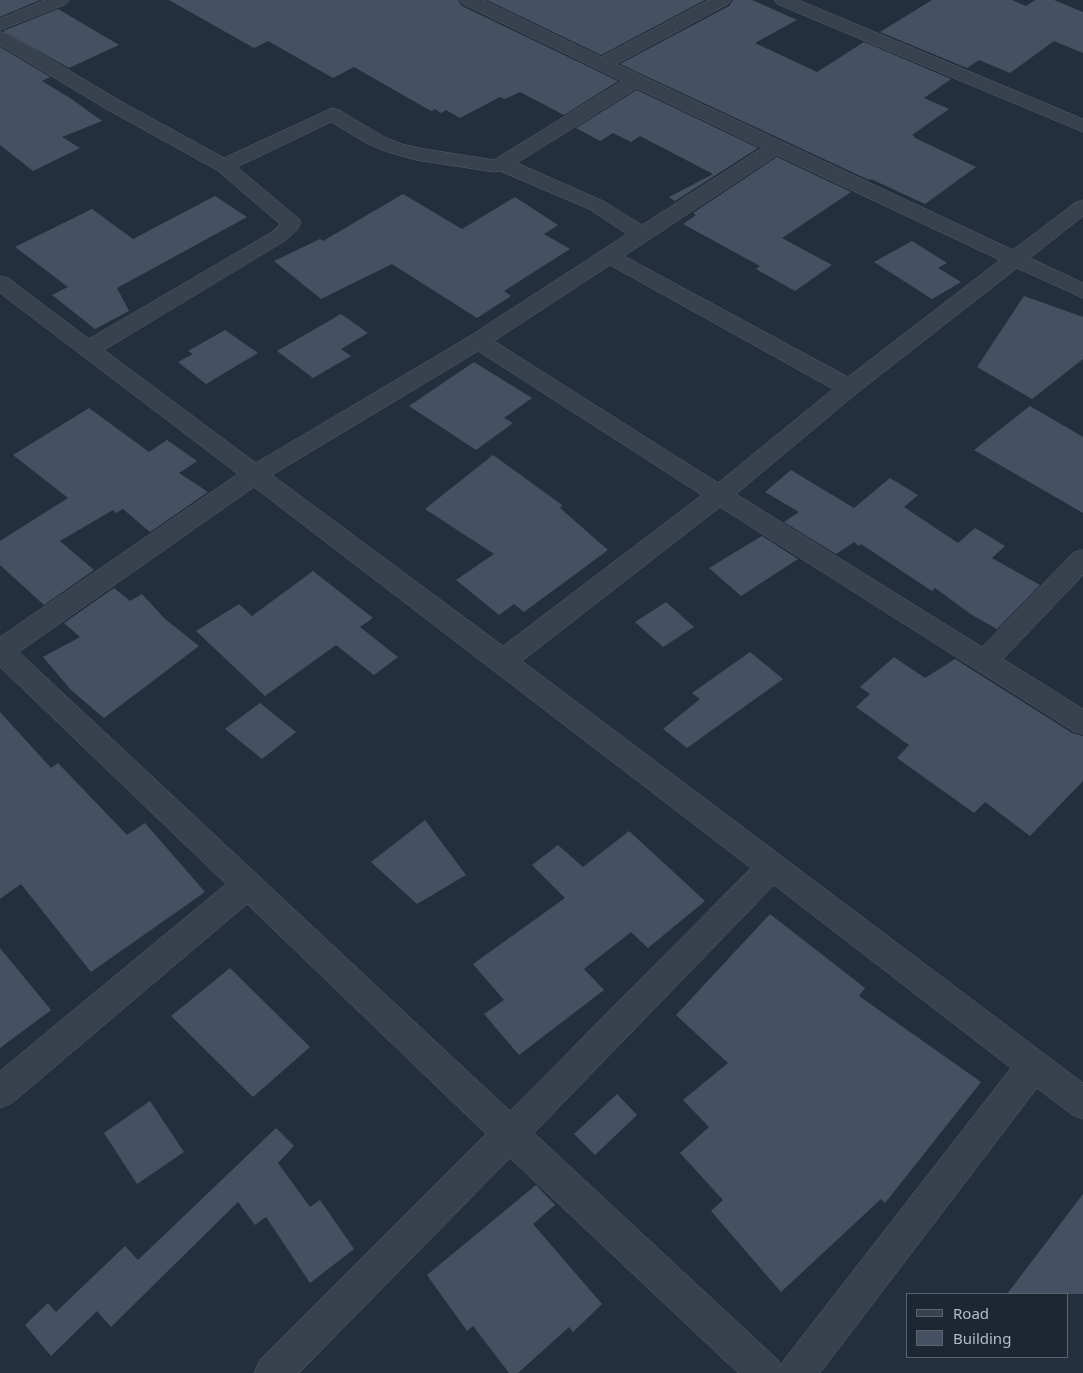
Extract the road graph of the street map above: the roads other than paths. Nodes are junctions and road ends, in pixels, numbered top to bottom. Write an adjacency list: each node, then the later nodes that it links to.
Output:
1 (60, 0): 5 (street)
2 (469, 0): 7 (street)
3 (722, 0): 7 (street)
4 (783, 0): 9 (street)
5 (0, 25)
6 (0, 36): 12 (street)
7 (602, 64): 8 (street)
8 (636, 81): 10 (street); 11 (street)
9 (1083, 126)
10 (776, 147): 14 (street); 16 (street)
11 (502, 164): 12 (street); 14 (street)
12 (224, 166): 20 (street)
13 (1083, 206): 16 (street)
14 (641, 234): 15 (street)
15 (609, 256): 19 (street); 21 (street)
16 (1015, 259): 18 (street); 21 (street)
17 (0, 283): 20 (street)
18 (1083, 292)
19 (478, 341): 22 (street); 23 (street)
20 (87, 350): 22 (street)
21 (849, 388): 23 (street)
22 (254, 475): 25 (street); 26 (street)
23 (719, 495): 26 (street); 27 (street)
24 (1083, 559): 27 (street)
25 (0, 651): 30 (street)
26 (503, 661): 29 (street)
27 (985, 661): 28 (street)
28 (1083, 723)
29 (773, 866): 31 (street); 34 (street)
30 (248, 884): 32 (street); 34 (street)
31 (1034, 1065): 33 (street); 37 (street)
32 (0, 1092)
33 (1083, 1103)
34 (510, 1134): 35 (street); 36 (street)
35 (273, 1373)
36 (765, 1373)
37 (797, 1373)

